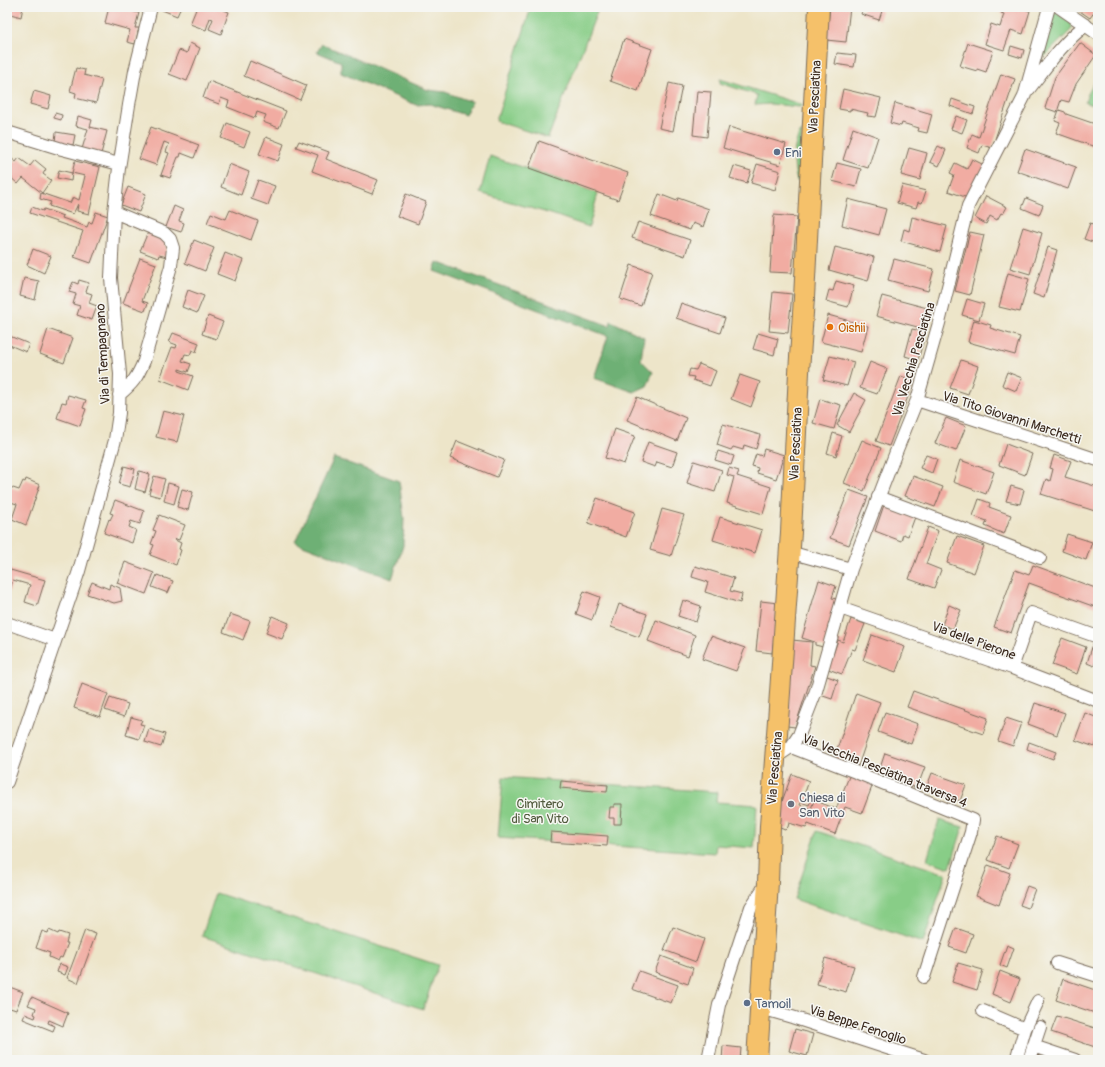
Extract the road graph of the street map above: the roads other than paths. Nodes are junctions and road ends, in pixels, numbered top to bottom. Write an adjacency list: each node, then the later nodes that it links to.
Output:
1 (150, 7): 9 (street, Via di Tempagnano)
2 (819, 7): 15 (main road, Via Pesciatina)
3 (1049, 7): 7 (street, Via Vecchia Pesciatina)
4 (1059, 7): 5 (street)
5 (1086, 25): 6 (street); 7 (street)
6 (1098, 34)
7 (1024, 97): 12 (street, Via Vecchia Pesciatina)
8 (7, 132): 9 (street)
9 (119, 164): 10 (street, Via di Tempagnano)
10 (114, 212): 11 (street, Via di Tempagnano); 11 (street)
11 (120, 395): 21 (street, Via di Tempagnano)
12 (917, 400): 13 (street, Via Tito Giovanni Marchetti); 14 (street, Via Vecchia Pesciatina)
13 (1098, 460)
14 (878, 497): 16 (street); 17 (street, Via Vecchia Pesciatina)
15 (789, 552): 17 (street); 24 (main road, Via Pesciatina)
16 (1040, 558)
17 (851, 569): 18 (street, Via Vecchia Pesciatina)
18 (840, 608): 22 (street, Via delle Pierone); 24 (street, Via Vecchia Pesciatina)
19 (7, 623): 21 (street)
20 (1098, 637): 22 (street)
21 (55, 640): 25 (street, Via di Tempagnano)
22 (1012, 668): 23 (street, Via delle Pierone)
23 (1098, 701)
24 (783, 752): 26 (main road, Via Pesciatina); 29 (street, Via Vecchia Pesciatina traversa 4)
25 (7, 782)
26 (768, 882): 31 (main road, Via Pesciatina); 36 (street)
27 (1057, 962): 28 (street)
28 (1098, 976)
29 (924, 977)
30 (1038, 1001): 34 (street)
31 (760, 1008): 37 (main road, Via Pesciatina); 38 (street, Via Beppe Fenoglio)
32 (983, 1011): 34 (street)
33 (1040, 1027): 35 (street)
34 (1025, 1029): 39 (street)
35 (1033, 1046): 40 (street); 41 (street)
36 (708, 1060)
37 (758, 1060)
38 (924, 1060)
39 (1016, 1060)
40 (1029, 1060)
41 (1075, 1060)

